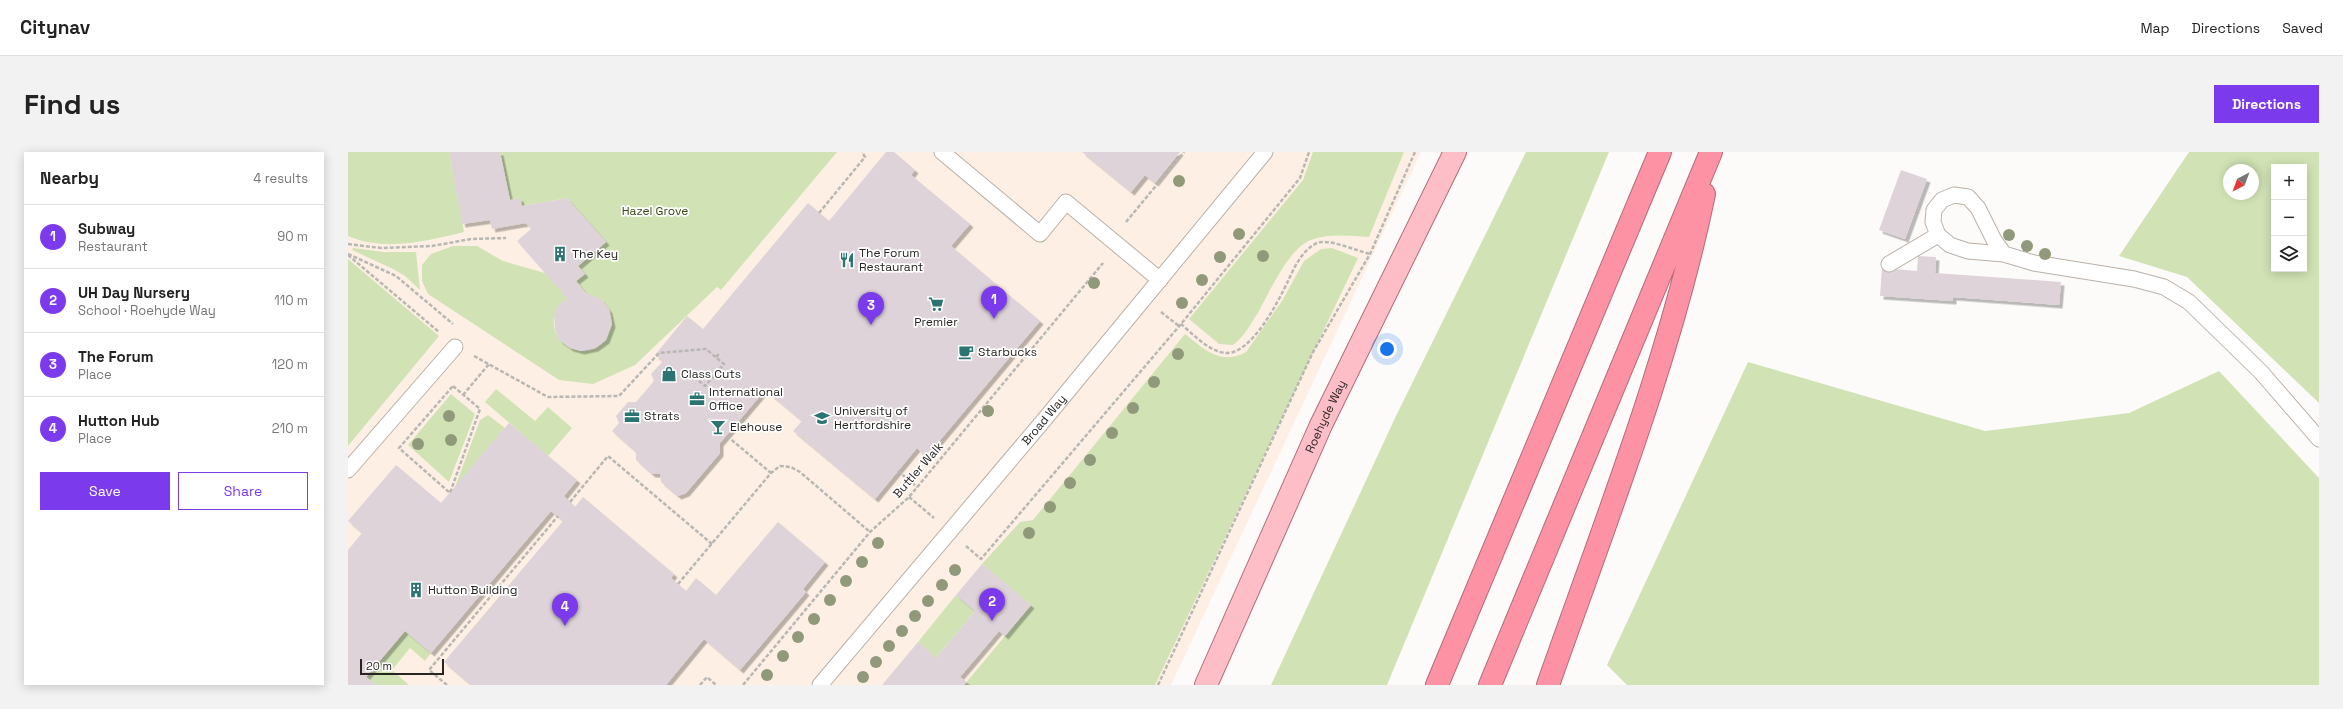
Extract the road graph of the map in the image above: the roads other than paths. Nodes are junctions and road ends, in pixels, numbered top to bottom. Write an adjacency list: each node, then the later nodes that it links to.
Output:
1 (942, 152): 9 (lane)
2 (1265, 152): 9 (lane, Broad Way)
3 (1455, 152): 14 (main road, Roehyde Way)
4 (1660, 152): 15 (highway)
5 (1712, 152): 16 (highway); 17 (highway)
6 (1938, 235): 7 (lane); 7 (lane); 8 (lane)
7 (2004, 254): 11 (lane)
8 (1889, 264)
9 (1160, 280): 13 (lane, Broad Way)
10 (456, 346): 12 (lane)
11 (2319, 439)
12 (348, 470)
13 (820, 685)
14 (1206, 685)
15 (1437, 685)
16 (1490, 685)
17 (1548, 685)

